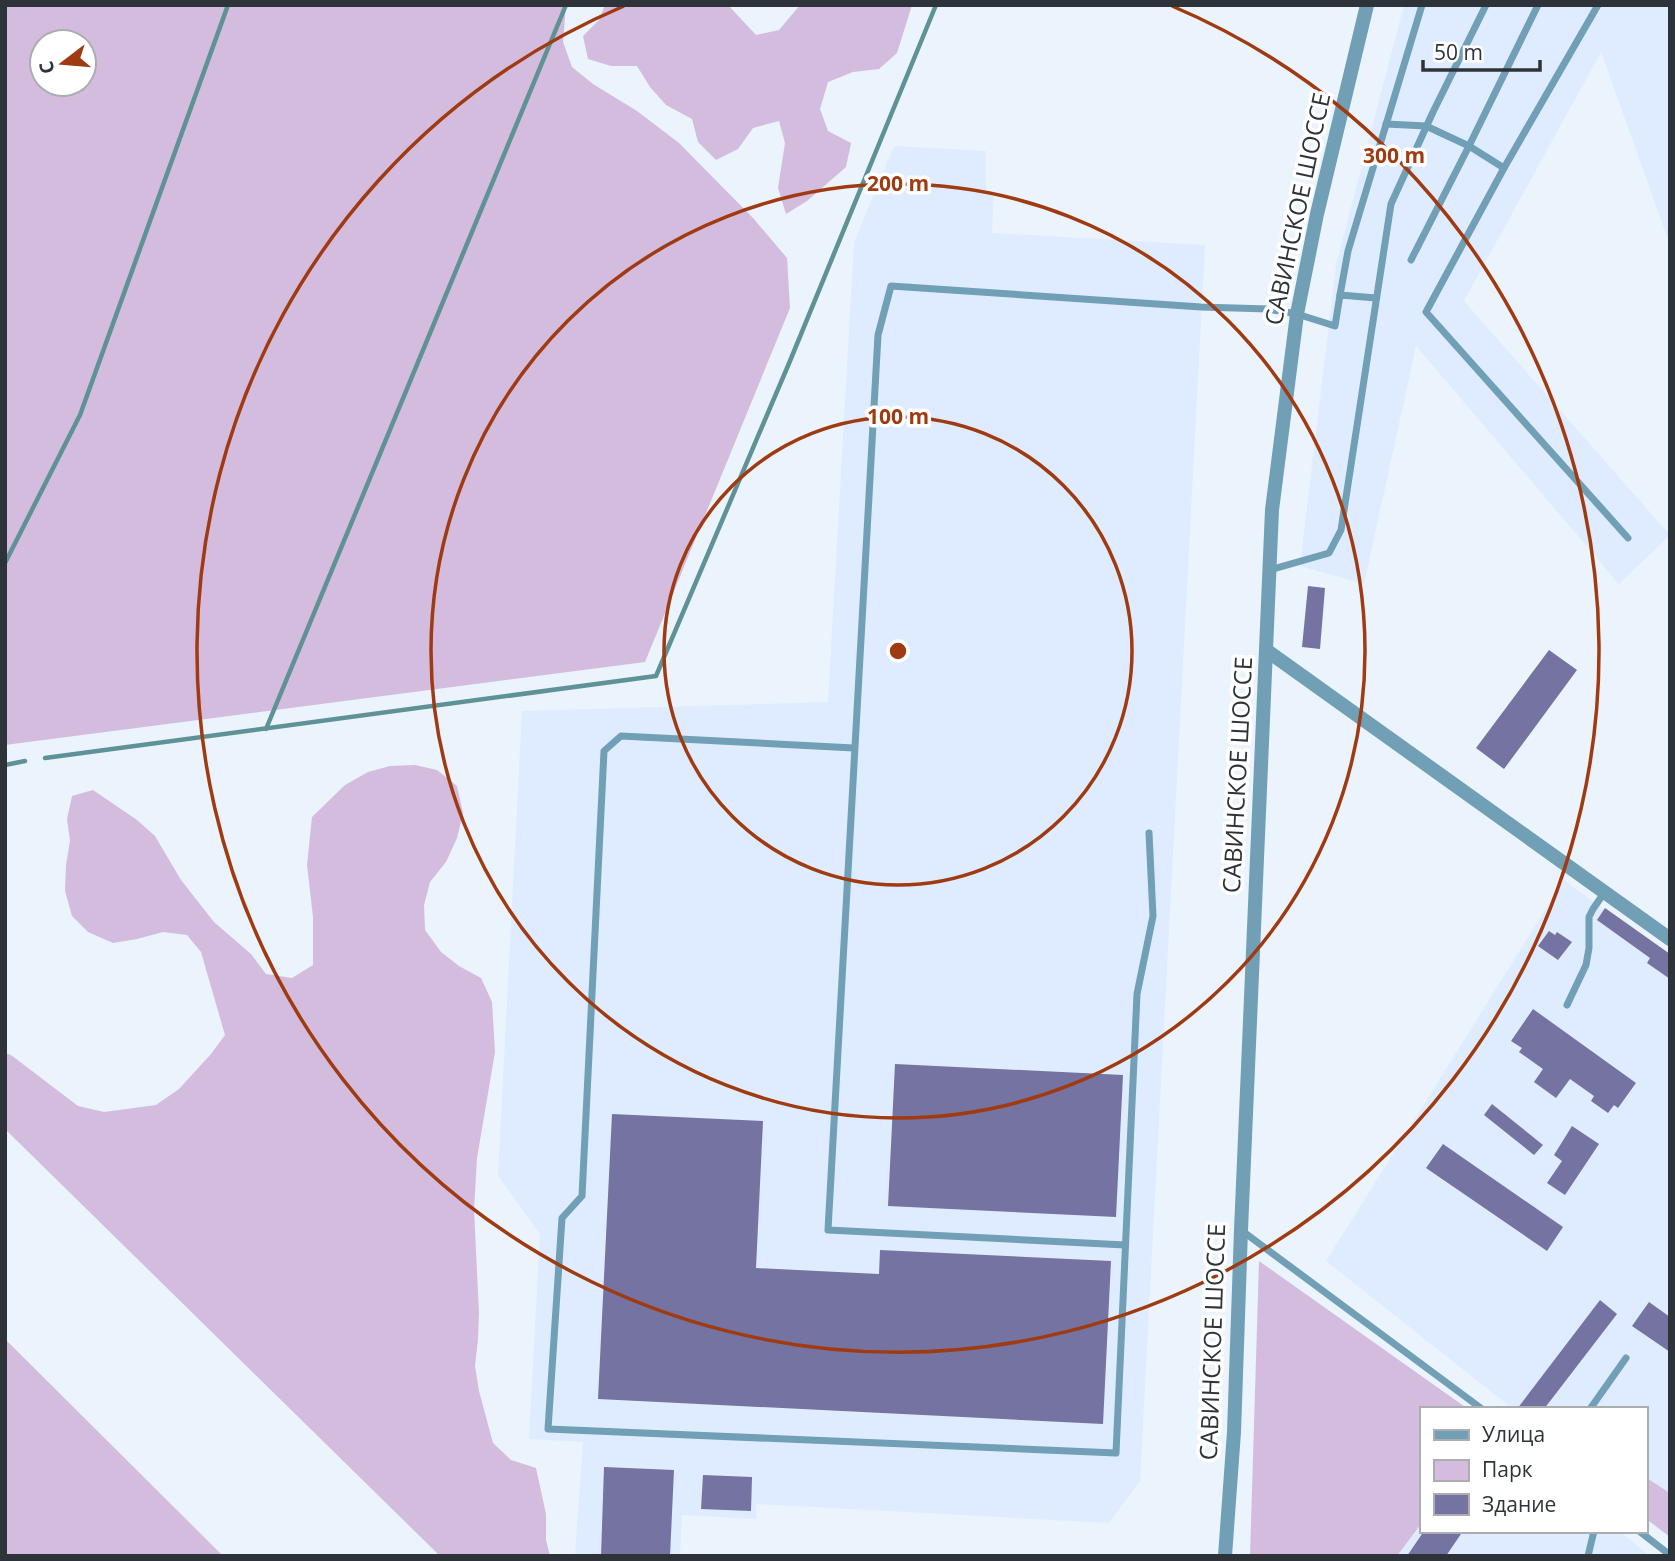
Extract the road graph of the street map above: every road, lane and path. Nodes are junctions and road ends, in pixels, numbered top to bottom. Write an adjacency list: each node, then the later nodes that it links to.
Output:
1 (1367, 5): 13 (street, САВИНСКОЕ ШОССЕ)
2 (1422, 5): 6 (lane)
3 (1486, 5): 7 (lane)
4 (1538, 5): 8 (lane)
5 (1598, 5): 9 (lane)
6 (1386, 124): 7 (lane); 11 (lane)
7 (1426, 126): 8 (lane); 12 (lane)
8 (1469, 146): 9 (lane); 10 (lane)
9 (1504, 168): 14 (lane)
10 (1412, 260)
11 (1340, 295): 12 (lane); 13 (lane)
12 (1376, 298): 15 (lane)
13 (1297, 314): 15 (street, САВИНСКОЕ ШОССЕ); 17 (lane)
14 (1628, 538)
15 (1270, 570): 16 (street, САВИНСКОЕ ШОССЕ)
16 (1266, 650): 19 (street); 22 (street, САВИНСКОЕ ШОССЕ)
17 (855, 748): 23 (lane); 23 (lane)
18 (1149, 833): 23 (lane)
19 (1605, 892): 20 (street); 21 (lane)
20 (1670, 939)
21 (1567, 1005)
22 (1241, 1230): 25 (lane); 30 (street, САВИНСКОЕ ШОССЕ)
23 (1125, 1245)
24 (1626, 1358): 26 (lane)
25 (1479, 1407)
26 (1591, 1407)
27 (1594, 1533): 31 (lane)
28 (1642, 1533): 29 (lane)
29 (1670, 1555)
30 (1225, 1556)
31 (1588, 1556)

